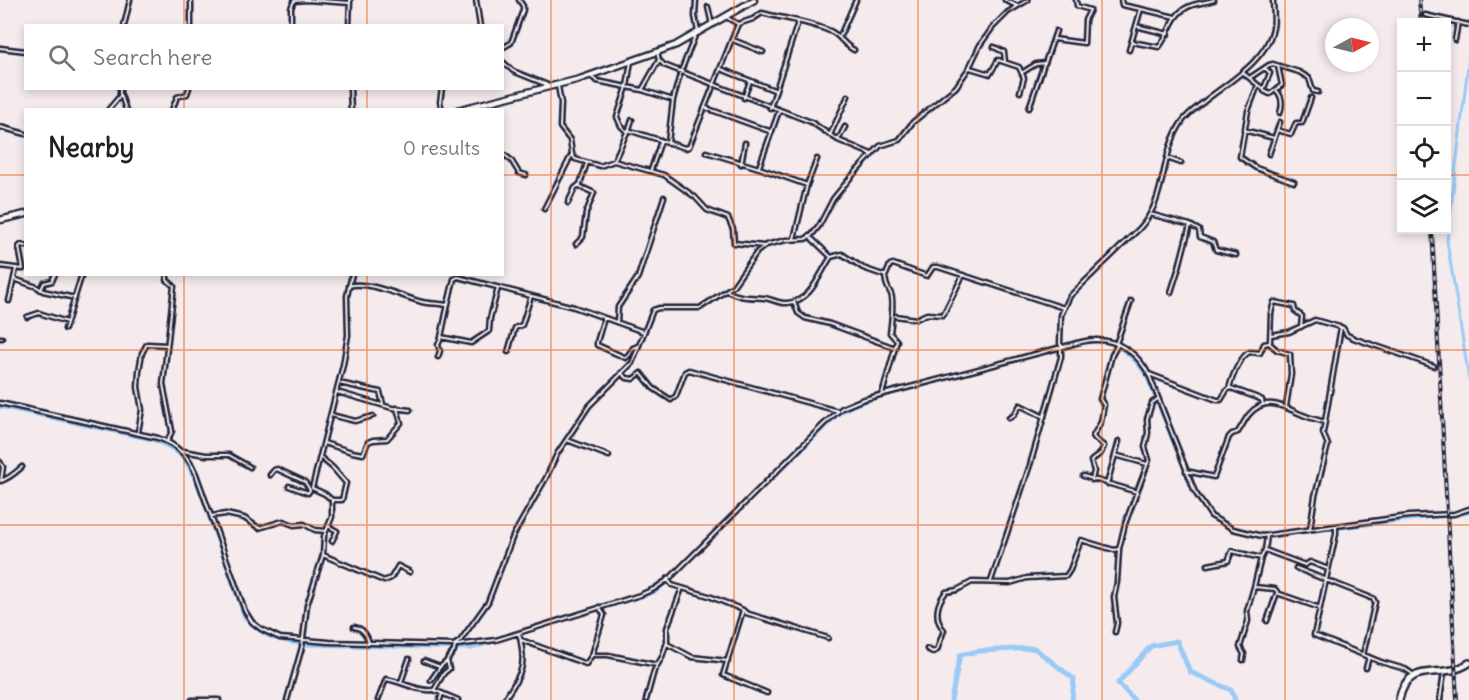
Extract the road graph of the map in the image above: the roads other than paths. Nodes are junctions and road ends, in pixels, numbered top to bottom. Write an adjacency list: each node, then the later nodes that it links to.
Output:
1 (130, 0): 24 (street)
2 (191, 0): 25 (street)
3 (476, 0): 28 (street)
4 (519, 0): 41 (street)
5 (696, 0): 34 (street)
6 (754, 0): 20 (main road)
7 (856, 0): 36 (street)
8 (1005, 0): 16 (street)
9 (1017, 0): 16 (street)
10 (1028, 0): 16 (street)
11 (1076, 0): 37 (street)
12 (1120, 0): 18 (street)
13 (1214, 0): 21 (street)
14 (1273, 0): 59 (street)
15 (350, 2): 26 (street); 27 (street)
16 (1016, 5): 55 (street)
17 (708, 7): 30 (street)
18 (1141, 9): 21 (street); 32 (street)
19 (1425, 15): 23 (street)
20 (726, 17): 29 (street); 30 (main road)
21 (1175, 17): 35 (street)
22 (798, 22): 29 (street); 36 (street); 75 (street)
23 (1458, 22): 31 (street); 39 (street)
24 (124, 24)
25 (191, 24)
26 (291, 24)
27 (349, 24)
28 (480, 24)
29 (738, 24): 38 (street)
30 (712, 25): 34 (main road)
31 (1469, 25)
32 (1136, 26): 35 (street); 40 (street)
33 (1056, 31): 37 (street)
34 (697, 33): 47 (main road); 58 (street)
35 (1168, 34): 40 (street)
36 (840, 36): 44 (street)
37 (1054, 39): 53 (street)
38 (733, 40): 48 (street); 57 (street)
39 (1455, 40)
40 (1132, 42): 45 (street)
41 (504, 47)
42 (0, 48): 46 (street)
43 (994, 48): 51 (street)
44 (854, 50)
45 (1129, 50)
46 (24, 51)
47 (657, 52): 49 (street); 50 (main road)
48 (763, 52)
49 (659, 60): 58 (street); 74 (street)
50 (632, 61): 61 (main road); 68 (street)
51 (1005, 62): 55 (street); 60 (street)
52 (504, 63): 67 (street)
53 (1044, 64): 60 (street); 92 (street)
54 (1278, 66): 56 (street); 76 (street); 78 (street)
55 (969, 68): 112 (street)
56 (1265, 68): 62 (street); 69 (street)
57 (721, 69): 63 (street); 65 (street)
58 (681, 71): 65 (street); 83 (street)
59 (1241, 71): 62 (street); 115 (street)
60 (1023, 72): 77 (street)
61 (590, 76): 64 (main road); 68 (street)
62 (1251, 77): 66 (street)
63 (750, 81): 75 (street); 81 (street)
64 (558, 84): 67 (main road); 111 (street)
65 (715, 85): 81 (street); 90 (street)
66 (1258, 85): 69 (street); 100 (street)
67 (550, 86): 84 (main road)
68 (627, 87): 74 (street); 99 (street)
69 (1264, 88): 76 (street)
70 (120, 90): 79 (street)
71 (188, 90): 87 (street)
72 (350, 90): 88 (street)
73 (442, 90): 89 (street)
74 (642, 90): 83 (street)
75 (775, 90): 91 (street)
76 (1276, 90): 94 (street)
77 (1020, 92)
78 (1318, 92)
79 (121, 95): 85 (street); 86 (street)
80 (848, 96): 104 (street)
81 (744, 98): 91 (street)
82 (1311, 98): 101 (street)
83 (673, 100): 108 (street)
84 (477, 107)
85 (110, 108)
86 (125, 108)
87 (173, 108)
88 (351, 108)
89 (442, 108)
90 (706, 108): 102 (street); 108 (street)
91 (770, 108): 93 (street)
92 (1029, 108)
93 (779, 111): 102 (street); 104 (street)
94 (1280, 112)
95 (632, 120): 99 (street)
96 (1280, 122): 101 (street)
97 (0, 127): 103 (street)
98 (845, 127): 106 (street)
99 (628, 130): 107 (street); 117 (street)
100 (1244, 130): 105 (street); 124 (street)
101 (1277, 130): 105 (street)
102 (772, 132): 121 (street)
103 (24, 133)
104 (830, 135): 106 (street)
105 (1274, 138): 113 (street)
106 (838, 140): 112 (street)
107 (661, 141): 108 (street); 122 (street)
108 (668, 143)
109 (745, 143): 120 (street)
110 (706, 152): 120 (street)
111 (572, 154): 118 (street); 129 (street)
112 (872, 154): 134 (street)
113 (1269, 154)
114 (504, 155): 123 (street)
115 (1167, 158): 119 (street); 131 (street)
116 (817, 159): 125 (street)
117 (614, 160): 118 (street); 122 (street)
118 (587, 163): 126 (street)
119 (1181, 163)
120 (741, 164): 121 (street)
121 (759, 168): 125 (street)
122 (651, 171): 138 (street)
123 (526, 174)
124 (1294, 182)
125 (807, 185): 135 (street)
126 (579, 186): 128 (street); 136 (street)
127 (664, 197): 166 (street)
128 (568, 203)
129 (544, 209)
130 (24, 214): 132 (main road)
131 (1151, 215): 133 (street); 161 (street)
132 (0, 219)
133 (1190, 225): 139 (street); 154 (street)
134 (810, 236): 135 (street); 140 (street)
135 (794, 238): 138 (street)
136 (576, 244)
137 (24, 246): 142 (street)
138 (764, 246): 153 (street)
139 (1236, 255)
140 (831, 257): 148 (street); 159 (street)
141 (0, 266): 142 (street)
142 (16, 269): 149 (street)
143 (963, 275): 148 (street); 161 (street); 163 (street)
144 (54, 276): 152 (street)
145 (81, 276): 156 (street)
146 (167, 276): 174 (street)
147 (352, 276): 150 (street)
148 (885, 276): 163 (street)
149 (14, 279): 152 (street); 157 (street)
150 (349, 286): 160 (street); 184 (street)
151 (498, 288): 155 (street); 160 (street); 171 (street)
152 (41, 290): 156 (street)
153 (728, 291): 159 (street); 170 (street)
154 (1170, 292)
155 (531, 296): 164 (street); 179 (street)
156 (75, 298): 165 (street)
157 (9, 301)
158 (1131, 301): 175 (street)
159 (794, 302): 178 (street)
160 (448, 304): 171 (street)
161 (1064, 308): 177 (street)
162 (27, 316): 165 (street)
163 (893, 316): 178 (street)
164 (604, 318): 166 (street); 176 (street)
165 (67, 322): 169 (street)
166 (617, 322): 170 (street)
167 (1301, 327): 168 (street); 172 (street); 172 (street)
168 (1341, 327): 181 (street); 200 (street)
169 (64, 329)
170 (645, 332): 176 (street)
171 (442, 335): 180 (street)
172 (1271, 335): 173 (street)
173 (1270, 344): 185 (street); 193 (street)
174 (167, 345): 201 (street); 204 (street)
175 (1117, 345): 177 (street); 183 (street); 217 (street)
176 (640, 346): 182 (street)
177 (1062, 347): 187 (street); 198 (street)
178 (895, 348): 187 (street)
179 (508, 352)
180 (438, 357)
181 (1434, 366)
182 (621, 373): 195 (street); 202 (street)
183 (1149, 374): 185 (street); 188 (street)
184 (339, 383): 186 (street); 190 (street)
185 (1229, 389): 191 (street)
186 (337, 392): 190 (street); 196 (street)
187 (882, 394): 195 (street)
188 (1156, 400): 211 (street); 214 (street)
189 (0, 403): 201 (street)
190 (383, 405): 192 (street)
191 (1263, 405): 193 (street); 214 (street)
192 (397, 408): 194 (street); 205 (street)
193 (1286, 408): 200 (street)
194 (410, 410)
195 (838, 411): 240 (street)
196 (331, 415): 197 (street); 205 (street)
197 (373, 416)
198 (1044, 417): 199 (street); 241 (street)
199 (1009, 418)
200 (1325, 422): 228 (street)
201 (137, 433): 204 (street)
202 (566, 439): 208 (street); 258 (street)
203 (1119, 441): 207 (street)
204 (167, 442): 206 (street)
205 (324, 443): 209 (street)
206 (180, 451): 213 (street); 225 (street)
207 (1115, 455): 211 (street); 219 (street)
208 (609, 456)
209 (320, 457): 221 (street); 223 (street)
210 (0, 462): 218 (street)
211 (1147, 465): 222 (street)
212 (22, 467): 218 (street)
213 (250, 467)
214 (1186, 471): 230 (street)
215 (270, 475): 221 (street)
216 (1083, 476): 217 (street)
217 (1092, 480): 219 (street)
218 (0, 482)
219 (1107, 484): 222 (street)
220 (289, 486): 221 (street)
221 (311, 489): 223 (street)
222 (1137, 492): 232 (street)
223 (332, 500): 226 (street)
224 (1469, 509): 227 (street)
225 (211, 516): 229 (street); 255 (street)
226 (328, 526): 229 (street); 231 (street)
227 (1336, 529): 228 (street); 238 (street)
228 (1310, 530): 230 (street)
229 (326, 531): 234 (street)
230 (1267, 537): 233 (street)
231 (332, 541)
232 (1119, 550): 241 (street); 251 (street)
233 (1265, 550): 235 (street); 238 (street)
234 (323, 555): 239 (street); 255 (street)
235 (1261, 558): 236 (street); 243 (street)
236 (1208, 565)
237 (1296, 568): 242 (street)
238 (1328, 569): 242 (street)
239 (410, 572)
240 (668, 580): 244 (street); 247 (street)
241 (992, 581): 259 (street)
242 (1325, 581): 246 (street); 261 (street)
243 (1254, 586): 245 (street); 264 (street)
244 (682, 588): 248 (street); 257 (street)
245 (1278, 593): 246 (street); 249 (street)
246 (1320, 608): 261 (street)
247 (600, 609): 252 (street); 260 (street)
248 (743, 610): 253 (street); 267 (street)
249 (1267, 621)
250 (354, 627): 256 (street)
251 (1114, 632)
252 (520, 633): 254 (street); 258 (street)
253 (828, 638)
254 (521, 639): 260 (street); 285 (street)
255 (303, 641): 256 (street); 281 (street)
256 (369, 643): 258 (street)
257 (667, 644): 267 (street); 269 (street)
258 (454, 647): 266 (street)
259 (927, 649)
260 (592, 655): 269 (street)
261 (1363, 655): 262 (street)
262 (1369, 657): 271 (street); 273 (street)
263 (409, 659): 275 (street)
264 (1243, 660)
265 (424, 661): 270 (street)
266 (447, 661): 270 (street); 276 (street)
267 (728, 661): 278 (street)
268 (1469, 663): 272 (highway)
269 (657, 665): 286 (street)
270 (440, 667): 274 (street)
271 (1366, 668)
272 (1444, 672): 273 (highway); 288 (street)
273 (1414, 676): 287 (highway)
274 (431, 680)
275 (401, 682): 276 (street); 282 (street)
276 (434, 690): 277 (street)
277 (442, 693): 283 (street); 284 (street)
278 (767, 693)
279 (192, 700): 280 (street)
280 (219, 700)
281 (287, 700)
282 (378, 700)
283 (440, 700)
284 (458, 700)
285 (504, 700)
286 (646, 700)
287 (1400, 700)
288 (1440, 700)

